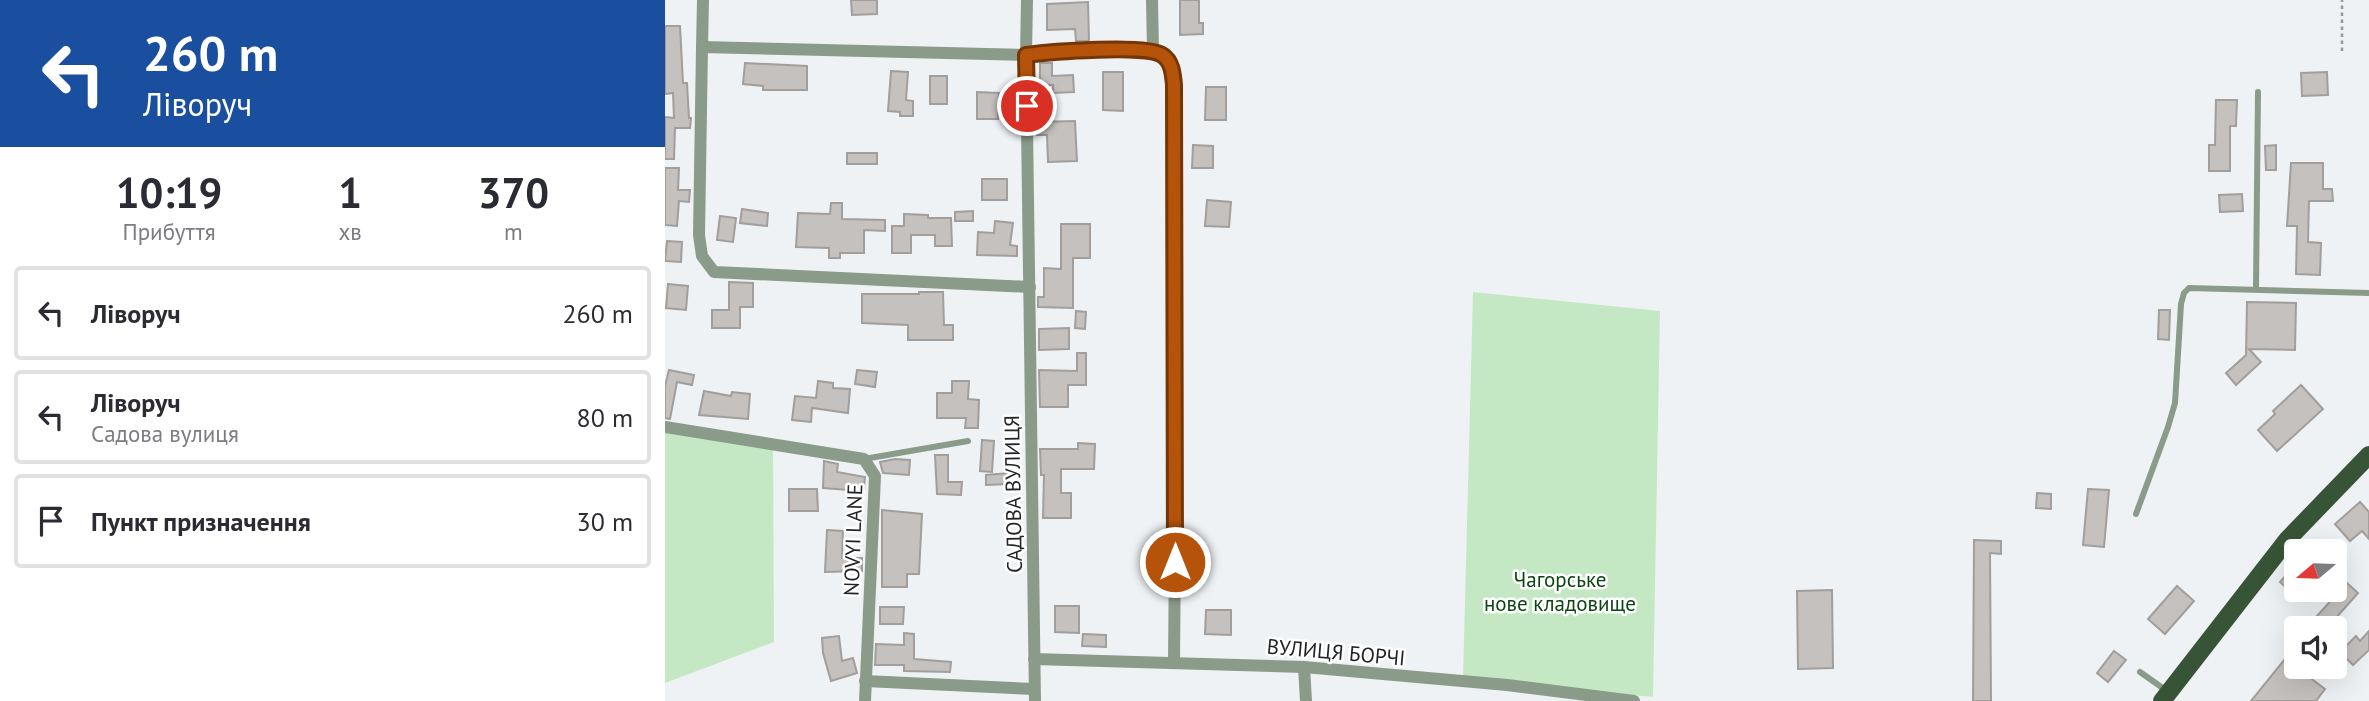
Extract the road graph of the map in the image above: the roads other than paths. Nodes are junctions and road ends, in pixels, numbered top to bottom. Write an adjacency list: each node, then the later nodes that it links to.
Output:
1 (703, 0): 4 (street)
2 (1027, 0): 6 (street, САДОВА ВУЛИЦЯ)
3 (1152, 0): 5 (street)
4 (702, 47): 6 (street); 8 (street)
5 (1153, 51): 6 (street); 17 (street)
6 (1026, 55): 8 (street, САДОВА ВУЛИЦЯ)
7 (2258, 92): 9 (lane)
8 (1030, 287): 16 (street, САДОВА ВУЛИЦЯ)
9 (2256, 288): 10 (lane); 15 (lane)
10 (2369, 293)
11 (665, 427): 14 (street, NOVYI LANE)
12 (968, 441): 14 (lane)
13 (2369, 455): 23 (main road)
14 (864, 459): 20 (street, NOVYI LANE)
15 (2136, 514)
16 (1034, 659): 17 (street, ВУЛИЦЯ БОРЧІ); 21 (street, САДОВА ВУЛИЦЯ)
17 (1174, 662): 18 (street, ВУЛИЦЯ БОРЧІ)
18 (1304, 667): 22 (street, ВУЛИЦЯ БОРЧІ); 25 (street)
19 (2140, 672): 23 (lane)
20 (865, 681): 21 (street); 24 (street, NOVYI LANE)
21 (1035, 695)
22 (1563, 697): 26 (street, ВУЛИЦЯ БОРЧІ)
23 (2166, 697)
24 (865, 701)
25 (1306, 701)
26 (1634, 701)

